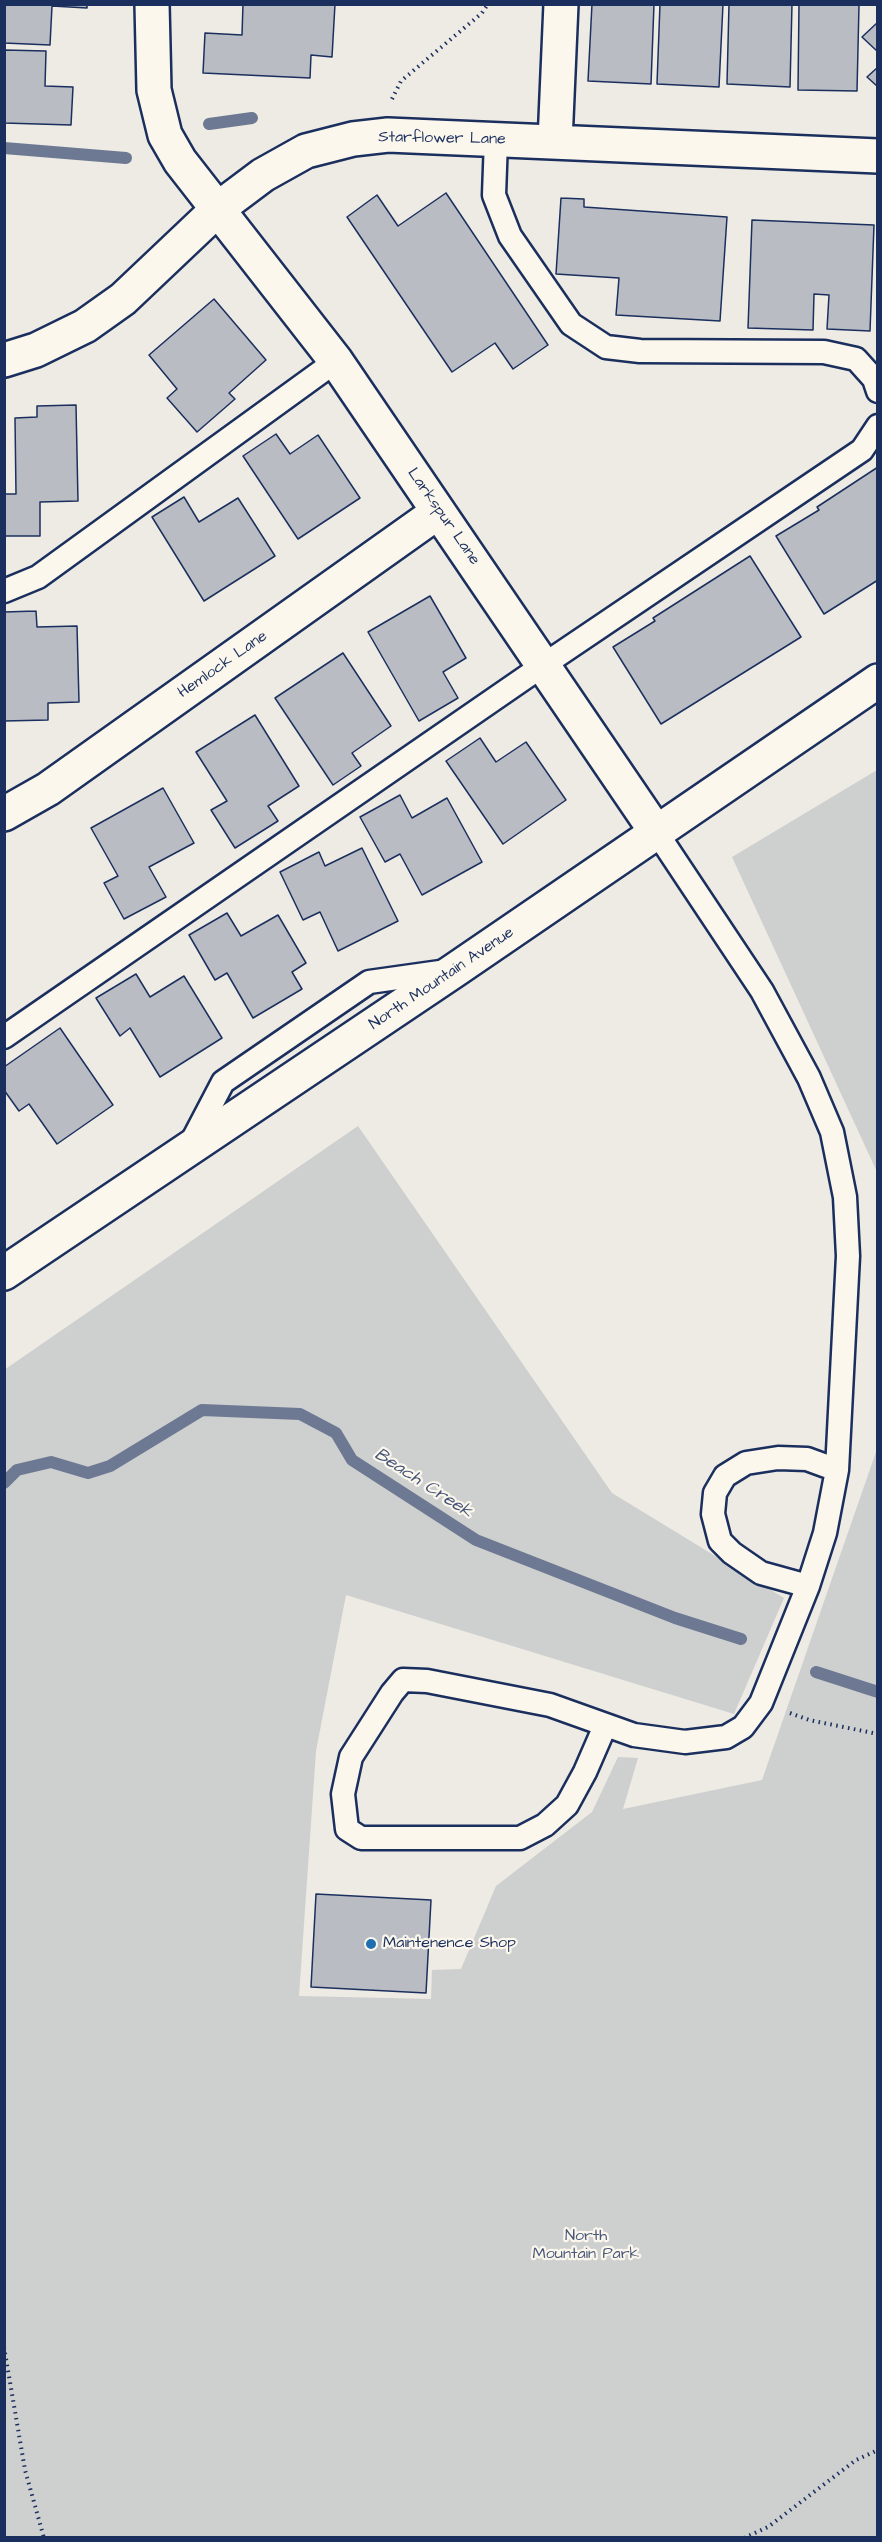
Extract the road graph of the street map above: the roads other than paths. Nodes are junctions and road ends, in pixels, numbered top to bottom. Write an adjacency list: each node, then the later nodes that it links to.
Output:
1 (152, 4): 6 (street, Larkspur Lane)
2 (561, 4): 4 (street)
3 (496, 140): 4 (street, Starflower Lane); 6 (street, Starflower Lane); 9 (lane)
4 (555, 142): 5 (street, Starflower Lane)
5 (878, 156)
6 (219, 208): 7 (street, Starflower Lane); 8 (street, Larkspur Lane)
7 (4, 360)
8 (336, 361): 11 (street, Larkspur Lane); 12 (lane)
9 (878, 391)
10 (878, 426): 13 (lane)
11 (438, 512): 13 (street, Larkspur Lane); 15 (street, Hemlock Lane)
12 (4, 591)
13 (545, 664): 16 (street, Larkspur Lane); 17 (lane)
14 (878, 681): 16 (street, North Mountain Avenue)
15 (4, 814)
16 (657, 833): 18 (street, North Mountain Avenue); 19 (lane)
17 (4, 1037)
18 (4, 1273)
19 (837, 1470): 20 (lane); 20 (lane)
20 (808, 1586): 21 (lane)
21 (605, 1726): 21 (lane)

